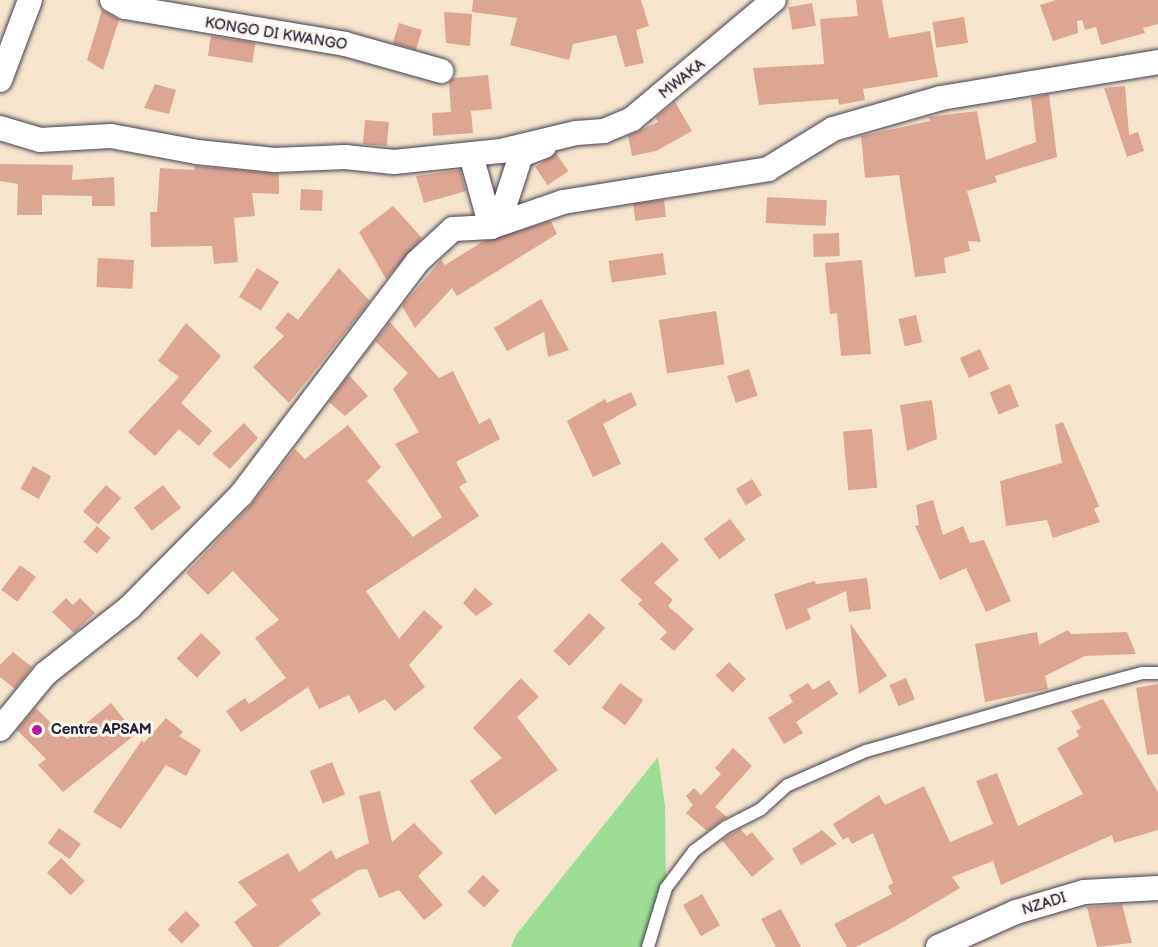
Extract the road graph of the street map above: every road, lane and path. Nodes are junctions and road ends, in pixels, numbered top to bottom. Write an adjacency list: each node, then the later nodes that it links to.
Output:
1 (30, 0): 6 (street)
2 (112, 0): 5 (street, KONGO DI KWANGO)
3 (774, 0): 8 (street, MWAKA)
4 (1158, 62): 10 (street)
5 (441, 71)
6 (0, 80)
7 (0, 128): 9 (street)
8 (576, 133): 9 (street); 10 (street)
9 (471, 155): 10 (street)
10 (491, 227): 12 (street)
11 (1158, 673): 14 (lane)
12 (0, 729)
13 (1158, 888): 15 (street, NZADI)
14 (648, 947)
15 (938, 947)

